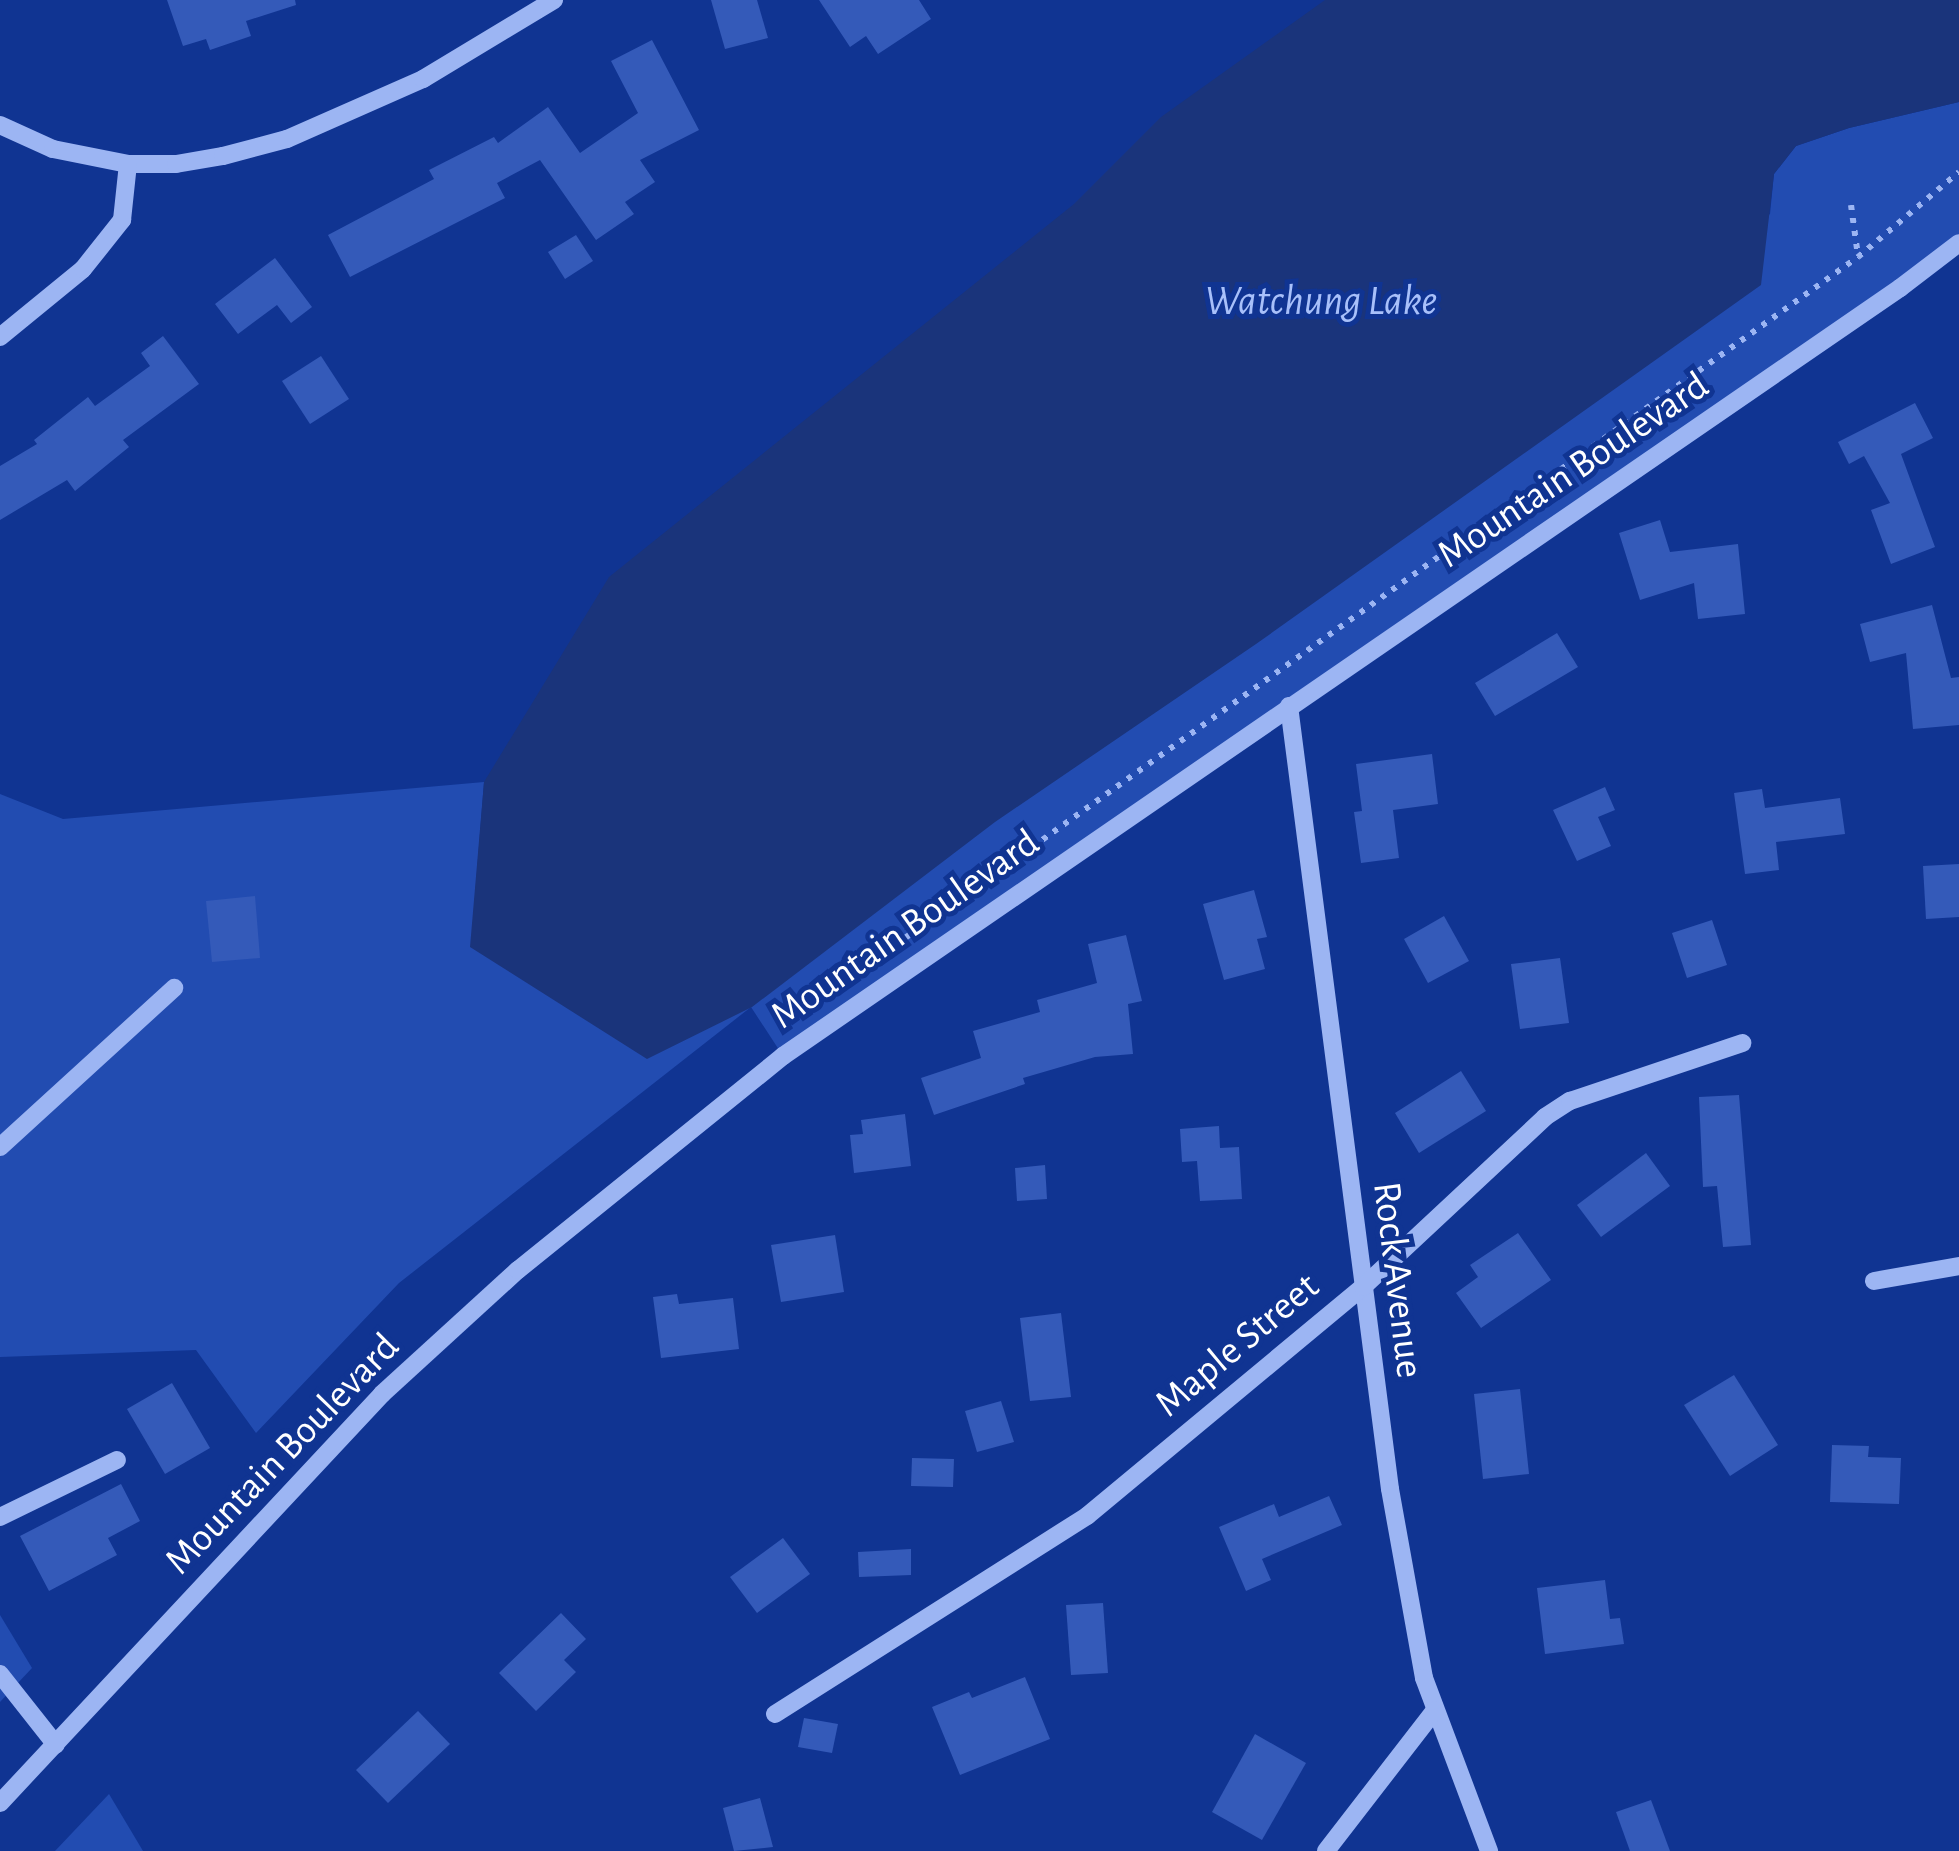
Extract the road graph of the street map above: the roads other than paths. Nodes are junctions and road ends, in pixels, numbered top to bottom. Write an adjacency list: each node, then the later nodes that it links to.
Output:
1 (554, 0): 3 (street)
2 (0, 126): 3 (street)
3 (128, 164): 5 (street)
4 (1959, 242): 6 (street, Mountain Boulevard)
5 (0, 338)
6 (1289, 706): 12 (street, Rock Avenue); 18 (street, Mountain Boulevard)
7 (174, 988): 9 (street)
8 (1742, 1043): 12 (street, Maple Street)
9 (0, 1147)
10 (1959, 1266): 11 (street)
11 (1874, 1281)
12 (1363, 1287): 16 (street, Rock Avenue); 17 (street, Maple Street)
13 (117, 1460): 14 (street)
14 (0, 1517)
15 (0, 1674): 18 (street)
16 (1436, 1710): 20 (street); 21 (street, Rock Avenue)
17 (775, 1714)
18 (56, 1745): 19 (street, Mountain Boulevard)
19 (0, 1802)
20 (1326, 1851)
21 (1489, 1851)

